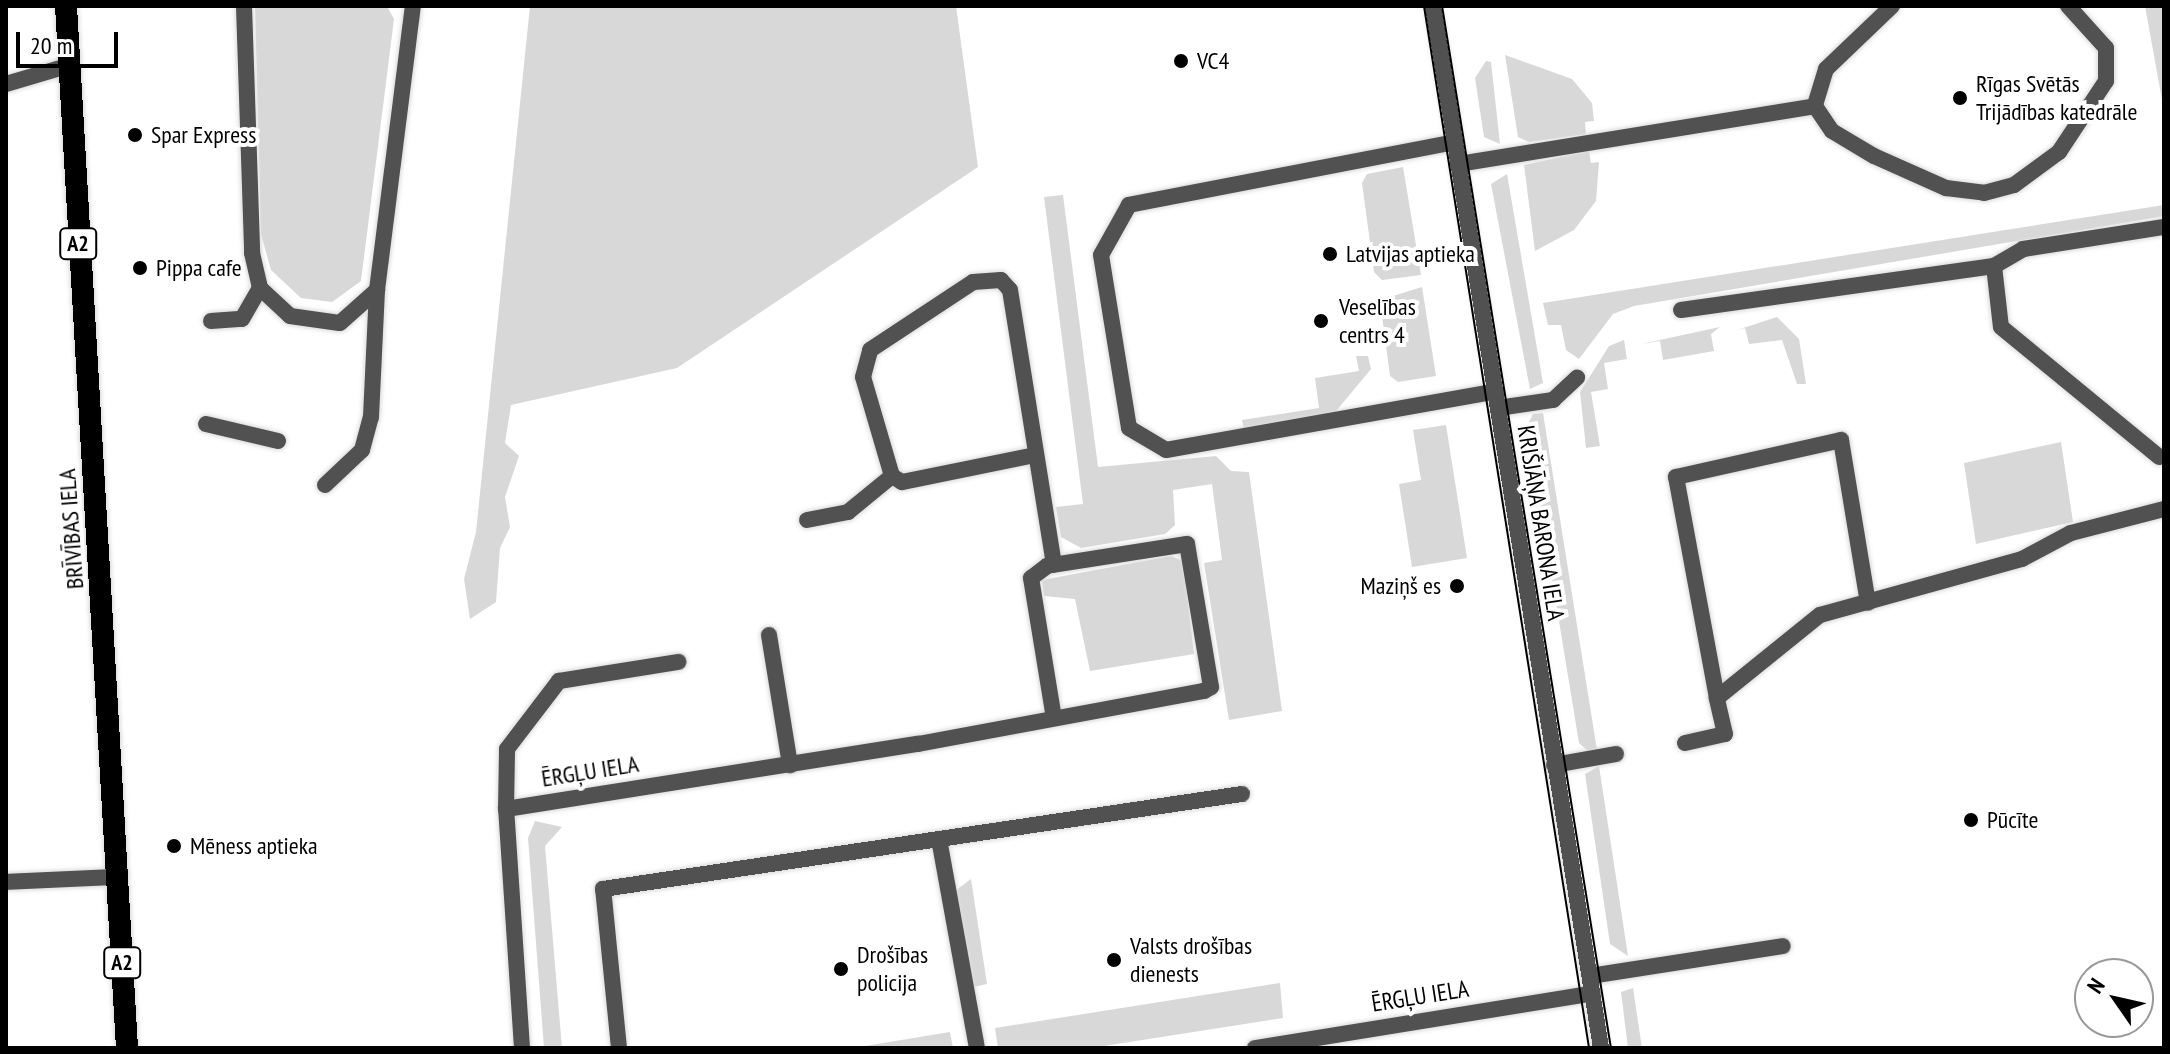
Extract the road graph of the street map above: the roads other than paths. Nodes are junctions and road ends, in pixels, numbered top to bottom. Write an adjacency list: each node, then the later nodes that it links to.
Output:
1 (66, 6): 7 (highway, BRĪVĪBAS IELA / A2)
2 (244, 6): 14 (street)
3 (413, 6): 15 (street)
4 (1433, 6): 10 (street, KRIŠJĀŅA BARONA IELA)
5 (1892, 6): 9 (street)
6 (2068, 6): 9 (street)
7 (67, 66): 8 (street); 41 (highway, BRĪVĪBAS IELA / A2)
8 (6, 84)
9 (1815, 106): 11 (street)
10 (1455, 142): 11 (street, KRIŠJĀŅA BARONA IELA); 19 (street)
11 (1458, 164): 19 (street, KRIŠJĀŅA BARONA IELA)
12 (2164, 227): 13 (street)
13 (1994, 266): 16 (street); 23 (street)
14 (260, 288): 15 (street); 17 (street)
15 (377, 290): 25 (street)
16 (1681, 310)
17 (211, 321)
18 (1577, 378): 19 (street)
19 (1497, 400): 37 (street, KRIŠJĀŅA BARONA IELA)
20 (206, 424): 21 (street)
21 (278, 441)
22 (1035, 455): 24 (street); 24 (street); 28 (street)
23 (2159, 457)
24 (892, 476): 27 (street)
25 (325, 485)
26 (2164, 509): 29 (street)
27 (807, 520)
28 (1054, 564): 33 (street); 33 (street, ĒRGĻU IELA)
29 (1868, 603): 32 (street); 32 (street)
30 (769, 635): 36 (street)
31 (678, 662): 39 (street)
32 (1717, 698): 34 (street)
33 (1054, 718): 36 (street, ĒRGĻU IELA)
34 (1685, 743)
35 (1616, 754): 37 (street)
36 (790, 765): 39 (street, ĒRGĻU IELA)
37 (1554, 765): 44 (street, KRIŠJĀŅA BARONA IELA)
38 (1242, 794): 40 (street)
39 (506, 809): 46 (street)
40 (939, 839): 47 (street); 48 (street)
41 (117, 877): 42 (street); 45 (highway, BRĪVĪBAS IELA / A2)
42 (6, 882)
43 (1783, 946): 44 (street, ĒRGĻU IELA)
44 (1591, 984): 49 (street, ĒRGĻU IELA); 50 (street, KRIŠJĀŅA BARONA IELA)
45 (127, 1048)
46 (522, 1048)
47 (619, 1048)
48 (977, 1048)
49 (1255, 1048)
50 (1601, 1048)

